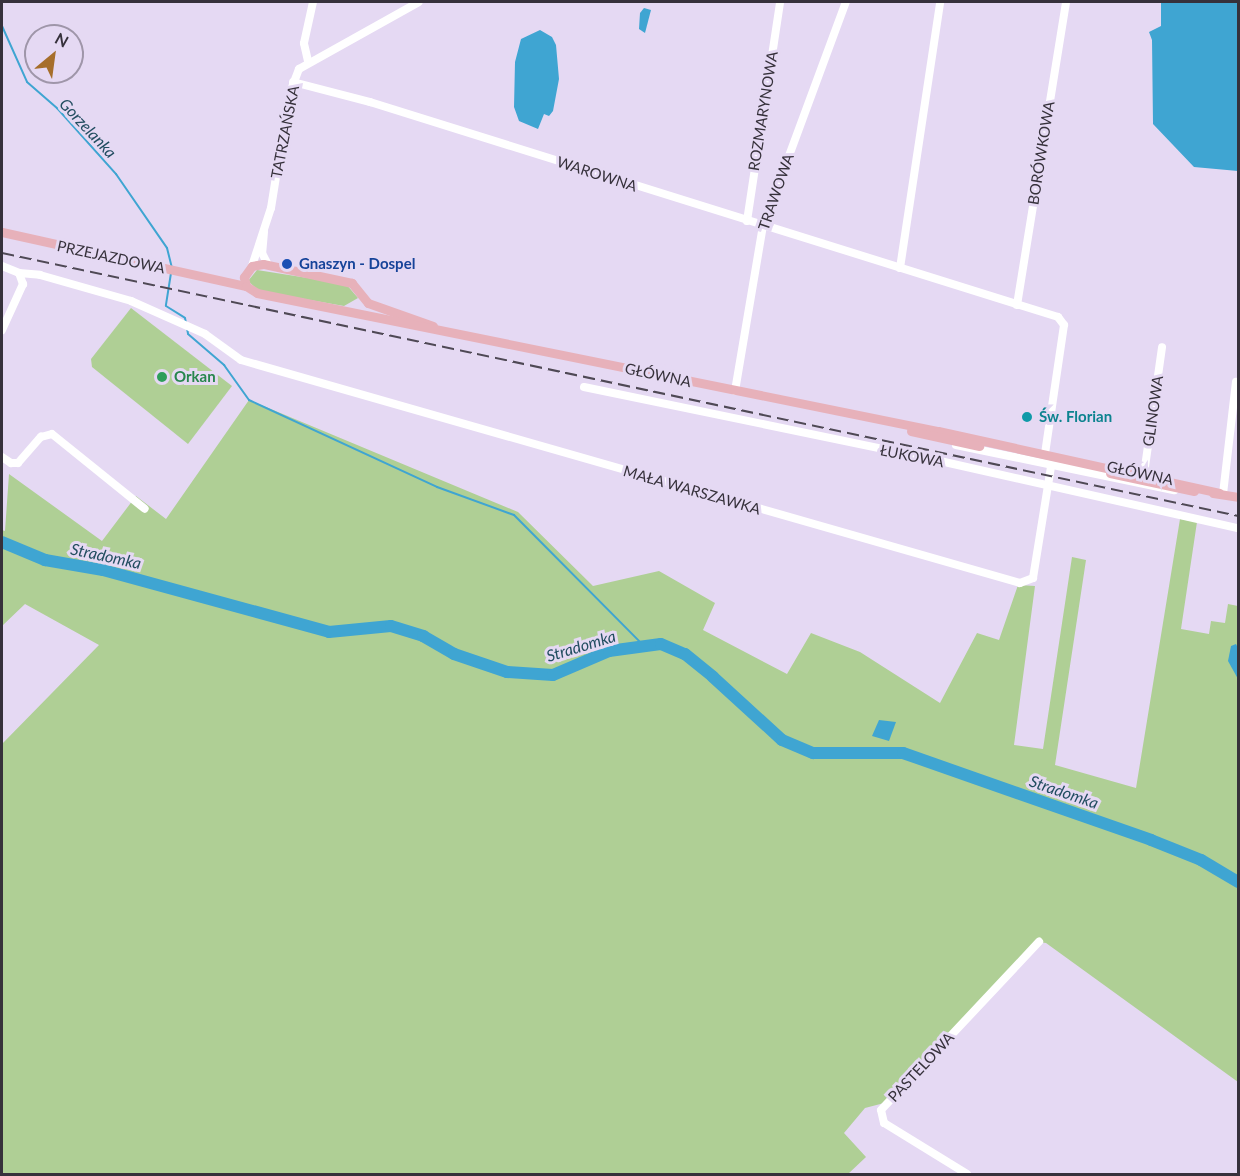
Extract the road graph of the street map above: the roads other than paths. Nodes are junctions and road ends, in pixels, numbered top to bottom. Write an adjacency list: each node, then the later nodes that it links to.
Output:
1 (313, 2): 7 (street)
2 (420, 2): 7 (street)
3 (780, 2): 9 (street, ROZMARYNOWA)
4 (846, 2): 10 (street, TRAWOWA)
5 (939, 2): 15 (street)
6 (1065, 2): 21 (street, BORÓWKOWA)
7 (308, 61): 8 (street, TATRZAŃSKA)
8 (293, 82): 9 (street, WAROWNA); 11 (street, TATRZAŃSKA)
9 (747, 221): 10 (street, WAROWNA)
10 (763, 226): 15 (street, WAROWNA); 28 (street, TRAWOWA)
11 (264, 231): 13 (street, TATRZAŃSKA); 16 (street, TATRZAŃSKA)
12 (2, 234): 18 (main road, PRZEJAZDOWA)
13 (268, 265): 16 (main road, PRZEJAZDOWA); 20 (main road, GŁÓWNA)
14 (2, 266): 17 (street)
15 (900, 268): 21 (street, WAROWNA)
16 (248, 270): 18 (main road, PRZEJAZDOWA); 19 (main road)
17 (19, 273): 24 (street); 35 (street, MAŁA WARSZAWKA)
18 (188, 273): 19 (main road, PRZEJAZDOWA)
19 (246, 286): 22 (main road, PRZEJAZDOWA)
20 (362, 297): 22 (main road); 23 (main road, GŁÓWNA)
21 (1017, 305): 31 (street, WAROWNA)
22 (347, 310): 23 (main road, GŁÓWNA)
23 (433, 326): 28 (main road, GŁÓWNA)
24 (2, 330)
25 (1162, 347): 34 (street, GLINOWA)
26 (1236, 382): 37 (street)
27 (584, 387): 35 (street, ŁUKOWA)
28 (735, 391): 29 (main road, GŁÓWNA)
29 (883, 422): 30 (main road, GŁÓWNA); 31 (main road, GŁÓWNA)
30 (929, 437): 33 (street, GŁÓWNA); 36 (main road, GŁÓWNA)
31 (1045, 454): 34 (main road, GŁÓWNA)
32 (2, 457): 39 (street)
33 (1051, 467): 35 (street, MAŁA WARSZAWKA); 36 (street, GŁÓWNA)
34 (1144, 474): 37 (main road, GŁÓWNA)
35 (1047, 488): 40 (street, ŁUKOWA)
36 (1189, 491): 37 (main road, GŁÓWNA)
37 (1221, 494): 38 (main road, GŁÓWNA)
38 (1239, 497)
39 (145, 509)
40 (1239, 528)
41 (1039, 942): 42 (street, PASTELOWA)
42 (967, 1174)

